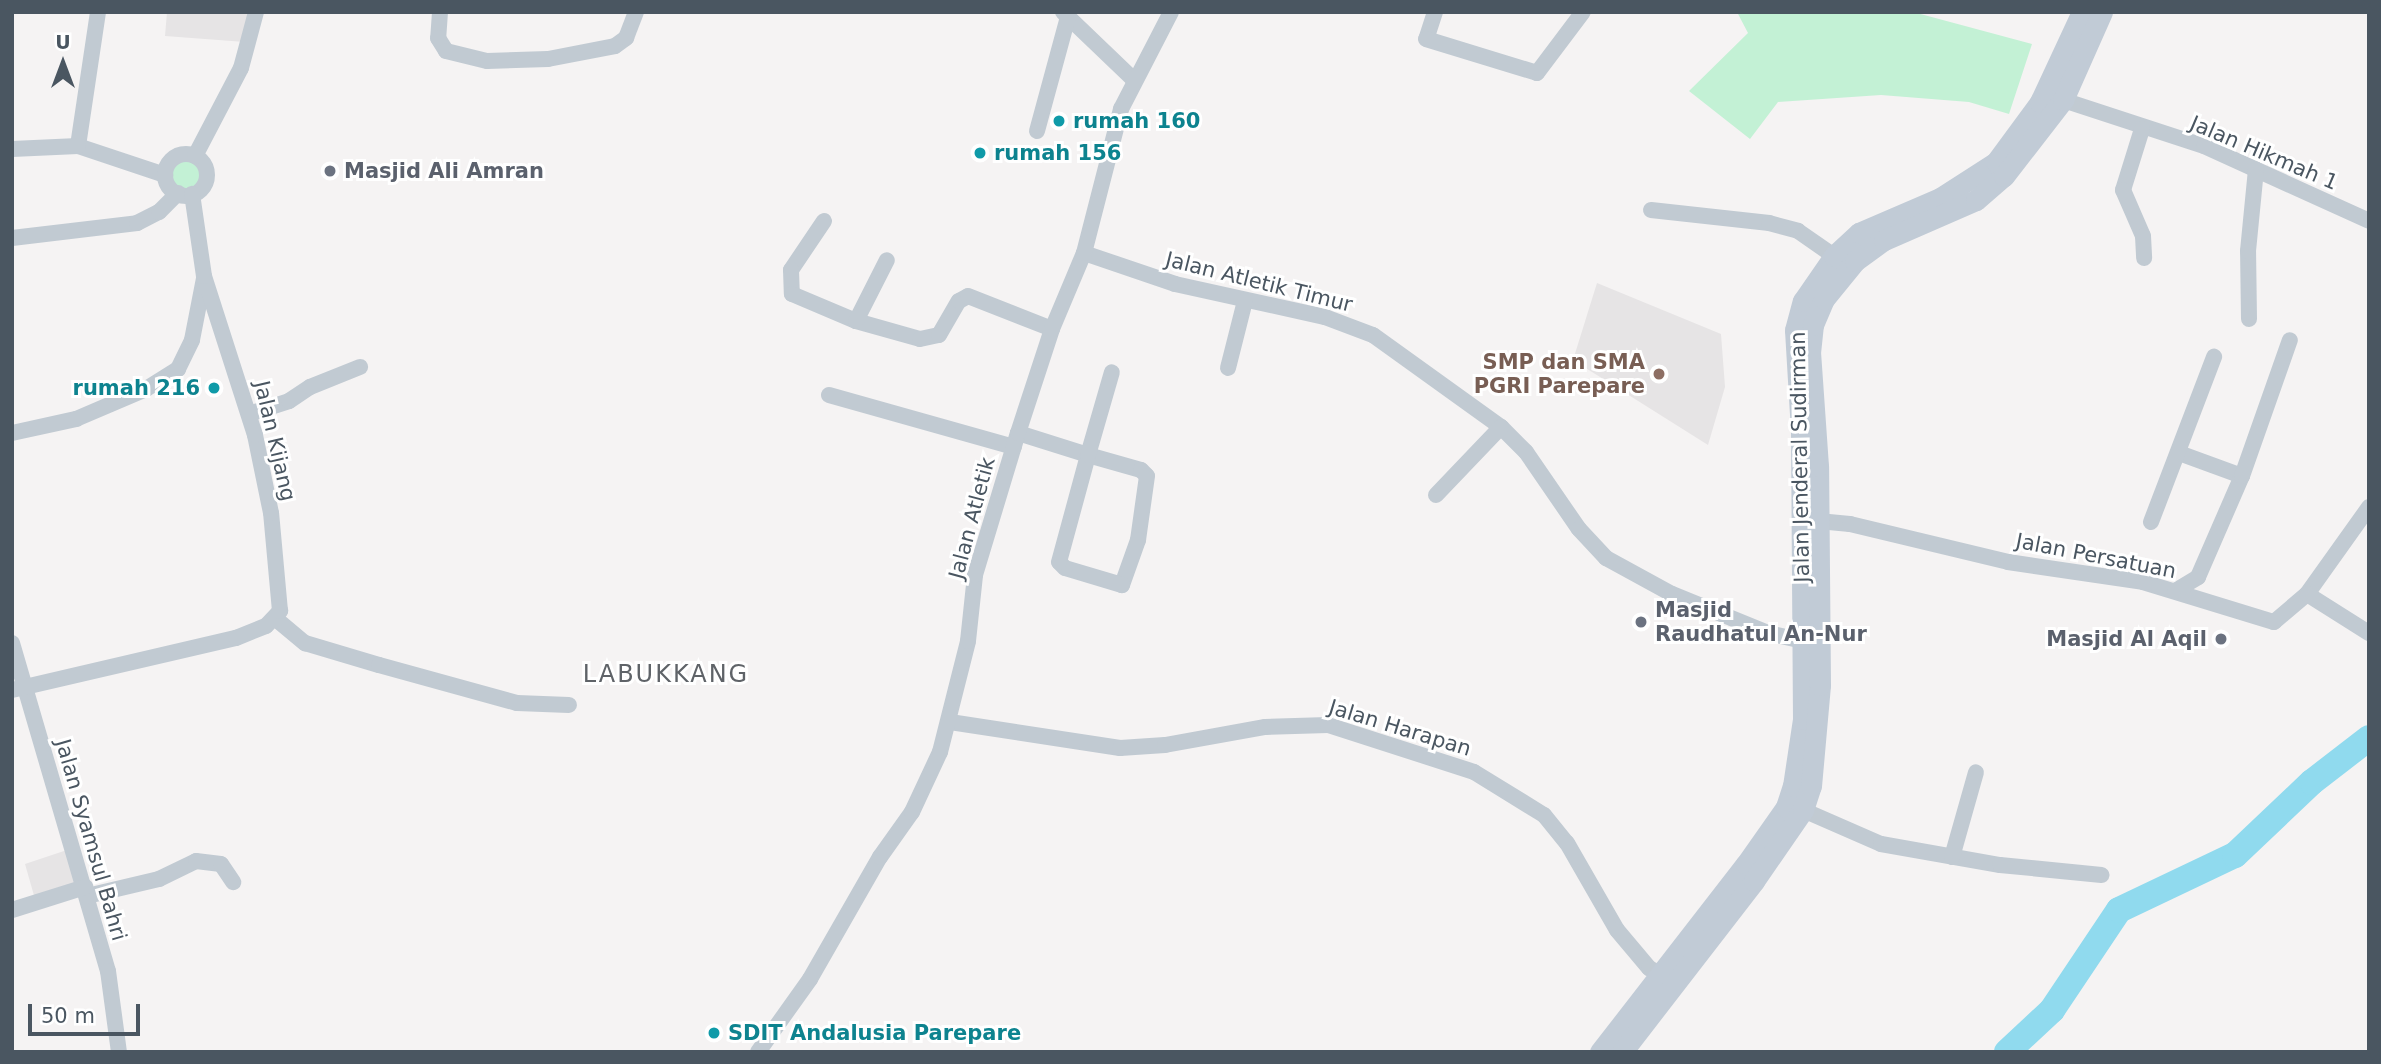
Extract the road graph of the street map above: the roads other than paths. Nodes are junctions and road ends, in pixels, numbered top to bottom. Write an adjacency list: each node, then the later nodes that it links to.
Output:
1 (98, 12): 15 (street)
2 (256, 12): 17 (street)
3 (440, 12): 4 (street)
4 (636, 12)
5 (1171, 12): 11 (street, Jalan Atletik)
6 (1435, 12): 7 (street)
7 (1583, 12)
8 (2082, 12): 26 (main road, Jalan Jenderal Sudirman)
9 (2102, 12): 12 (main road, Jalan Jenderal Sudirman)
10 (1065, 15): 11 (street); 14 (street)
11 (1134, 80): 25 (street, Jalan Atletik)
12 (2063, 100): 13 (street, Jalan Hikmah 1); 49 (main road, Jalan Jenderal Sudirman)
13 (2142, 129): 18 (street, Jalan Hikmah 1); 27 (street)
14 (1037, 131)
15 (78, 146): 16 (street); 19 (street)
16 (12, 149)
17 (195, 156): 19 (street); 20 (street)
18 (2256, 169): 23 (street, Jalan Hikmah 1); 31 (street)
19 (165, 175): 20 (street)
20 (185, 194): 24 (street); 29 (street)
21 (1651, 209): 26 (street)
22 (824, 221): 32 (street)
23 (2369, 221)
24 (12, 238)
25 (1084, 253): 30 (street, Jalan Atletik Timur); 33 (street, Jalan Atletik)
26 (1834, 256): 49 (main road, Jalan Jenderal Sudirman)
27 (2144, 258)
28 (887, 260): 32 (street)
29 (204, 276): 40 (street, Jalan Kijang); 42 (street)
30 (1245, 301): 37 (street); 41 (street, Jalan Atletik Timur)
31 (2249, 319)
32 (856, 321): 33 (street)
33 (1052, 329): 43 (street, Jalan Atletik)
34 (2290, 340): 46 (street)
35 (2214, 357): 44 (street)
36 (359, 367): 40 (street)
37 (1228, 368)
38 (1112, 372): 45 (street)
39 (829, 395): 43 (street)
40 (249, 414): 54 (street, Jalan Kijang)
41 (1501, 427): 47 (street); 57 (street, Jalan Atletik Timur)
42 (12, 433)
43 (1016, 440): 45 (street); 60 (street, Jalan Atletik)
44 (2179, 453): 46 (street); 50 (street)
45 (1088, 455): 45 (street)
46 (2242, 477): 52 (street)
47 (1437, 495)
48 (2369, 507): 51 (street, Jalan Persatuan)
49 (1810, 521): 52 (street, Jalan Persatuan); 57 (main road, Jalan Jenderal Sudirman)
50 (2151, 522)
51 (2362, 532): 53 (street, Jalan Persatuan)
52 (2175, 591): 53 (street, Jalan Persatuan)
53 (2307, 594): 55 (street)
54 (276, 619): 58 (street); 59 (street)
55 (2369, 633)
56 (12, 643): 58 (street, Jalan Syamsul Bahri)
57 (1811, 643): 62 (main road, Jalan Jenderal Sudirman); 68 (main road, Jalan Jenderal Sudirman)
58 (18, 689): 66 (street, Jalan Syamsul Bahri)
59 (569, 705)
60 (950, 722): 68 (street, Jalan Harapan); 71 (street, Jalan Atletik)
61 (1976, 772): 63 (street)
62 (1803, 810): 63 (street); 69 (main road, Jalan Jenderal Sudirman)
63 (1952, 857): 64 (street)
64 (2102, 875)
65 (233, 882): 66 (street)
66 (86, 891): 67 (street); 70 (street, Jalan Syamsul Bahri)
67 (12, 910)
68 (1662, 975): 69 (main road, Jalan Jenderal Sudirman)
69 (1611, 1050)
70 (119, 1052)
71 (758, 1052)

